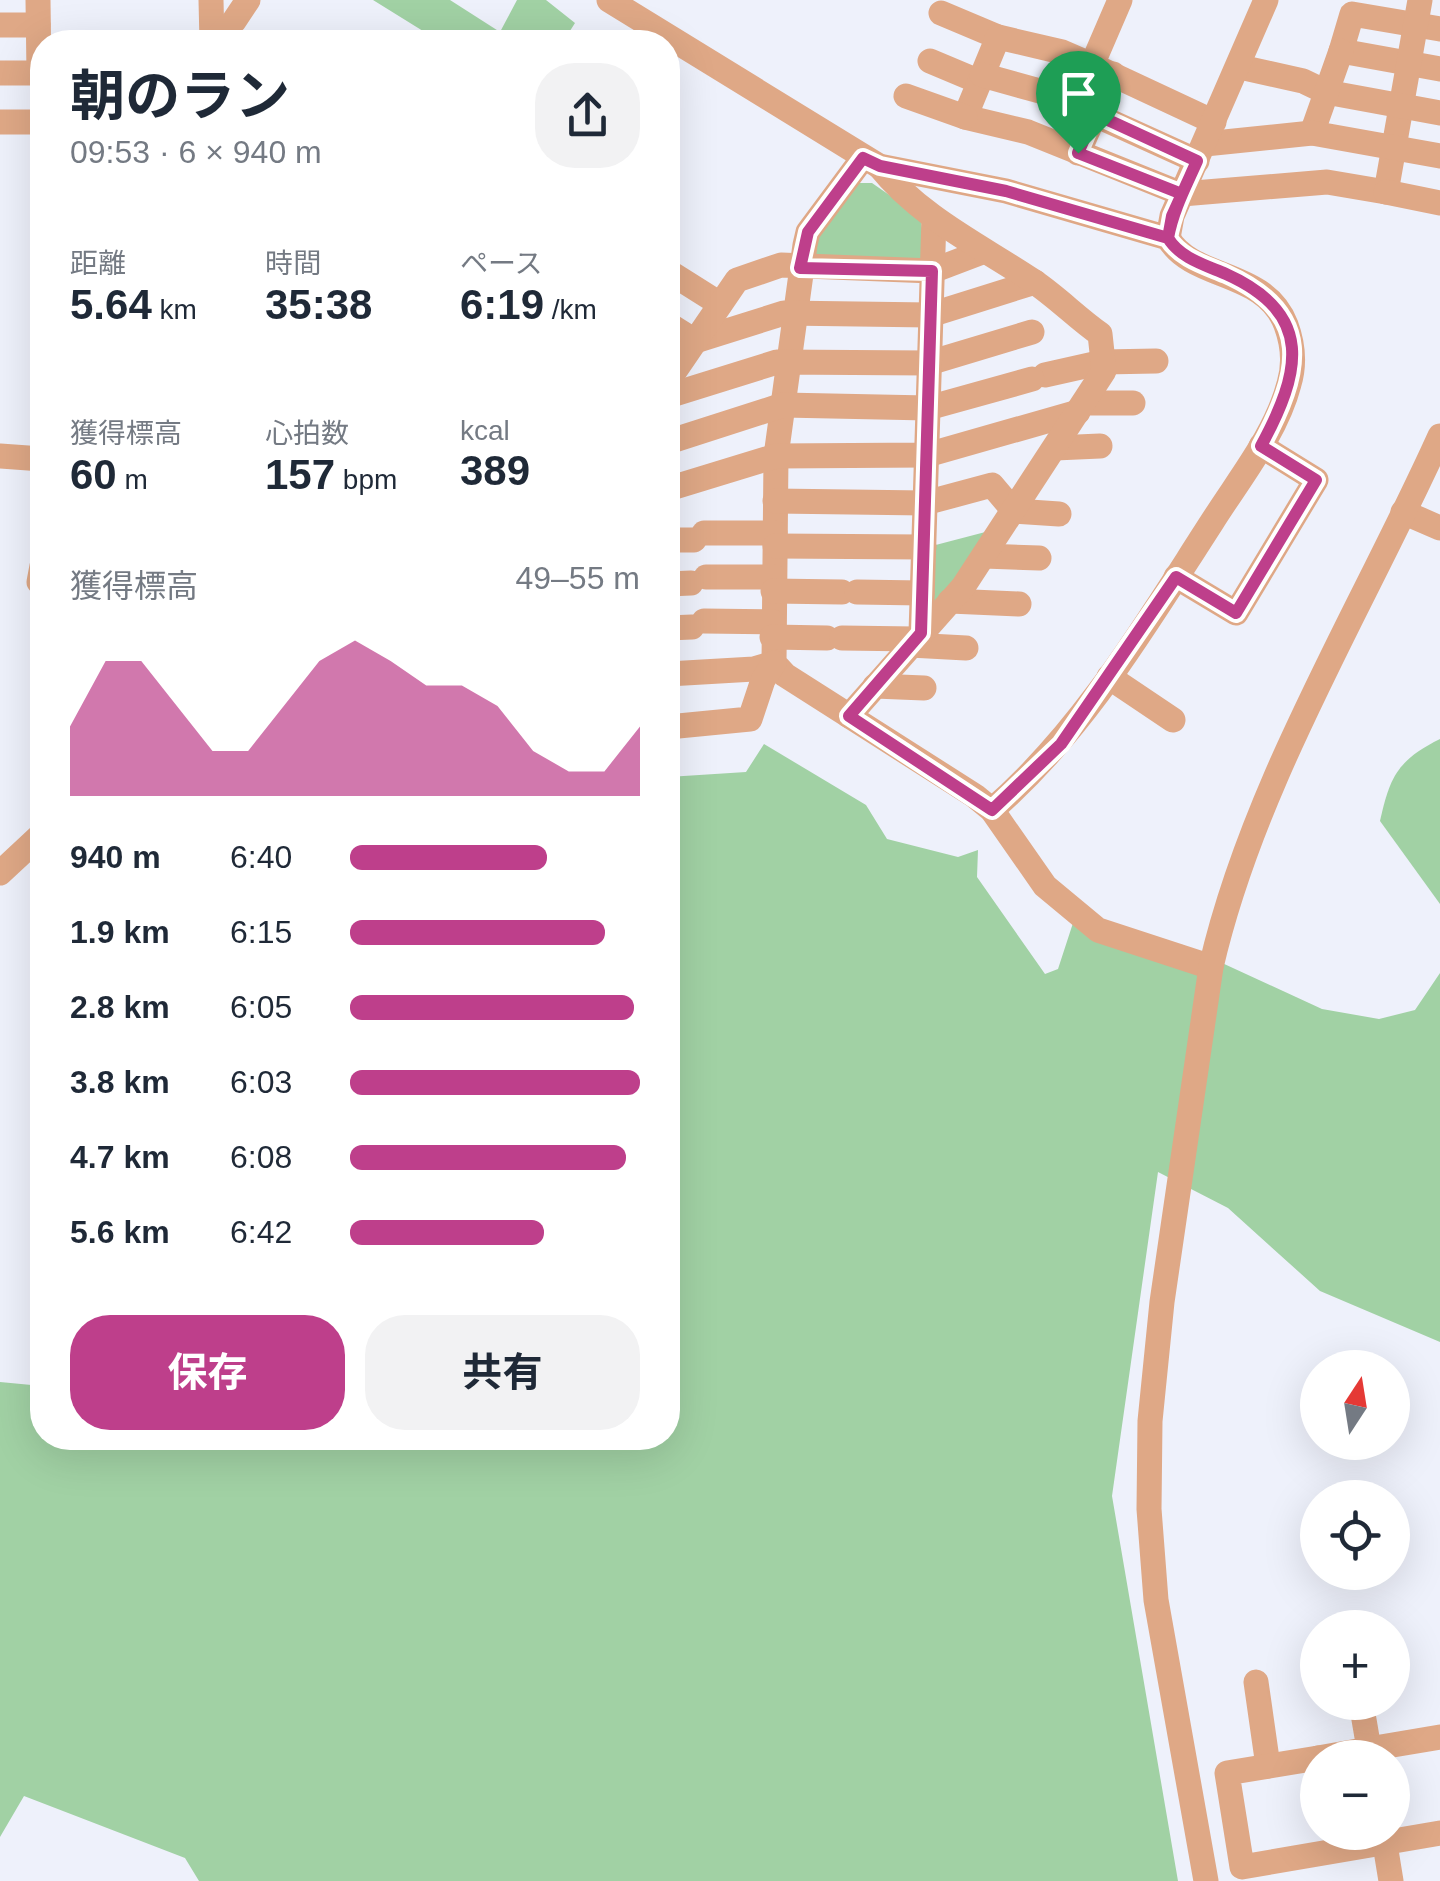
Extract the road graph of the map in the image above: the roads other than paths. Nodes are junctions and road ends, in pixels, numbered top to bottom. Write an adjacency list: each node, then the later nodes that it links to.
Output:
1 (212, 0): 10 (street)
2 (248, 0): 11 (street)
3 (608, 0): 12 (street)
4 (1120, 0): 20 (street)
5 (1266, 0): 18 (street)
6 (38, 12): 9 (street)
7 (941, 13): 13 (street)
8 (1425, 18): 15 (street); 17 (street)
9 (0, 25)
10 (212, 30)
11 (222, 30)
12 (657, 30)
13 (998, 36): 20 (street); 23 (street)
14 (680, 44): 37 (street)
15 (1342, 51): 17 (street); 24 (street)
16 (930, 61): 23 (street)
17 (1408, 63): 19 (street); 26 (street)
18 (1240, 66): 24 (street); 33 (street)
19 (1440, 69)
20 (1102, 70): 28 (street); 33 (street)
21 (0, 73): 22 (street)
22 (30, 73)
23 (981, 78): 28 (street); 29 (street)
24 (1326, 92): 26 (street); 32 (street)
25 (906, 96): 29 (street)
26 (1401, 106): 27 (street); 34 (street)
27 (1440, 112)
28 (1095, 114): 33 (street); 35 (street)
29 (965, 118): 35 (street)
30 (0, 122): 31 (street)
31 (30, 122)
32 (1324, 135): 33 (street); 34 (street); 38 (street)
33 (1205, 142): 40 (street)
34 (1394, 148): 36 (street); 39 (street)
35 (1078, 153): 40 (street)
36 (1440, 156)
37 (871, 162): 42 (street); 43 (street); 45 (street)
38 (1333, 183): 39 (street); 40 (street)
39 (1386, 192): 41 (street)
40 (1182, 194): 43 (street)
41 (1440, 203)
42 (934, 218): 44 (street); 46 (street)
43 (1168, 238): 68 (street)
44 (982, 252): 46 (street); 48 (street)
45 (800, 268): 46 (street); 49 (street); 50 (street)
46 (932, 271): 51 (street)
47 (680, 279): 49 (street)
48 (1035, 282): 51 (street); 52 (street)
49 (720, 304): 54 (street)
50 (795, 315): 51 (street); 54 (street); 55 (street)
51 (930, 316): 58 (street)
52 (1080, 320): 57 (street); 58 (street)
53 (680, 331): 54 (street)
54 (695, 340): 59 (street)
55 (788, 360): 58 (street); 60 (street); 62 (street)
56 (1156, 361): 57 (street)
57 (1103, 362): 63 (street); 64 (street)
58 (930, 363): 63 (street)
59 (680, 364)
60 (680, 382)
61 (1133, 403): 64 (street)
62 (782, 405): 63 (street); 66 (street); 72 (street)
63 (928, 408): 70 (street)
64 (1081, 408): 69 (street); 70 (street)
65 (1440, 436): 78 (street)
66 (680, 438)
67 (1100, 446): 69 (street)
68 (1261, 446): 86 (street); 86 (street)
69 (1055, 448): 77 (street)
70 (926, 455): 72 (street); 76 (street)
71 (0, 456): 73 (street)
72 (776, 456): 74 (street); 75 (street)
73 (30, 458)
74 (680, 485)
75 (775, 501): 76 (street); 82 (street)
76 (925, 503): 77 (street); 83 (street)
77 (1014, 512): 79 (street); 84 (street)
78 (1403, 512): 80 (street); 106 (street)
79 (1059, 514)
80 (1440, 528)
81 (680, 538): 82 (street)
82 (775, 540): 83 (street); 88 (street)
83 (924, 547): 89 (street)
84 (984, 556): 85 (street); 90 (street)
85 (1039, 558)
86 (1176, 577): 97 (street)
87 (688, 581): 88 (street)
88 (774, 584): 89 (street); 94 (street)
89 (922, 594): 93 (street)
90 (950, 601): 91 (street); 93 (street)
91 (1019, 604)
92 (688, 625): 94 (street)
93 (916, 639): 94 (street); 95 (street); 98 (street)
94 (773, 640): 96 (street); 100 (street); 102 (street)
95 (966, 648)
96 (680, 673)
97 (1109, 678): 101 (street); 103 (street)
98 (875, 686): 99 (street); 100 (street)
99 (924, 688)
100 (849, 716): 103 (street)
101 (1172, 720)
102 (680, 727)
103 (992, 810): 106 (street)
104 (30, 845): 105 (street)
105 (0, 873)
106 (1212, 967): 116 (street)
107 (1256, 1682): 111 (street)
108 (1440, 1737): 109 (street)
109 (1410, 1744)
110 (1300, 1761): 111 (street)
111 (1268, 1766): 114 (street)
112 (1440, 1833): 113 (street)
113 (1410, 1835)
114 (1322, 1850)
115 (1385, 1850): 117 (street)
116 (1206, 1881)
117 (1390, 1881)

